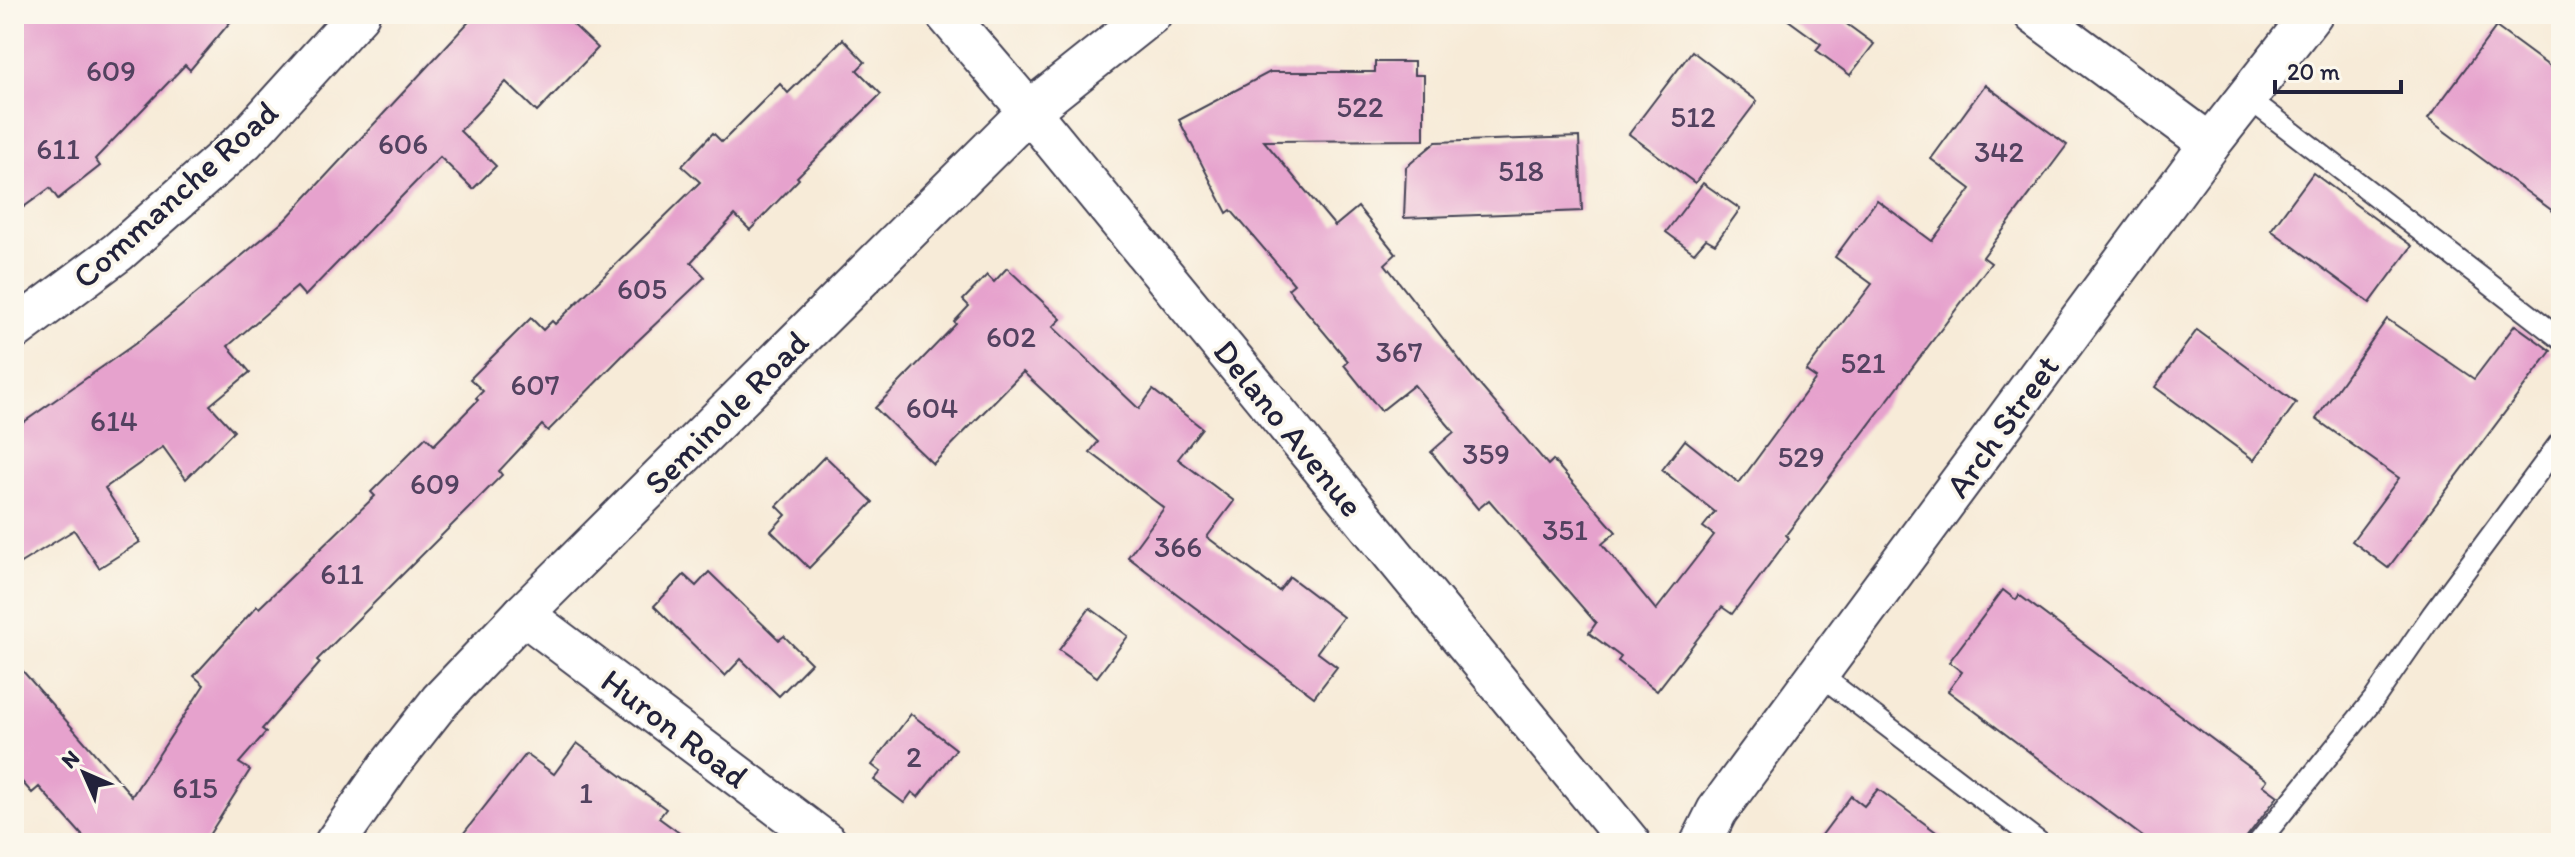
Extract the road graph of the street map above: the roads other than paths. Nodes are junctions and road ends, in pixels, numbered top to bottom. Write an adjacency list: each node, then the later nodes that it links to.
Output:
1 (359, 14): 9 (street, Commanche Road)
2 (946, 14): 7 (street, Delano Avenue)
3 (1151, 14): 7 (street, Seminole Road)
4 (2034, 14): 8 (street)
5 (2312, 14): 6 (street, Arch Street)
6 (2248, 98): 8 (street, Arch Street); 10 (lane)
7 (1029, 111): 12 (street, Seminole Road); 16 (street, Delano Avenue)
8 (2210, 144): 13 (street, Arch Street)
9 (14, 330)
10 (2561, 339)
11 (2561, 441): 19 (lane)
12 (523, 614): 14 (street, Seminole Road); 15 (street, Huron Road)
13 (1819, 674): 17 (street, Arch Street); 18 (lane)
14 (335, 843)
15 (827, 843)
16 (1630, 843)
17 (1701, 843)
18 (2040, 843)
19 (2258, 843)

